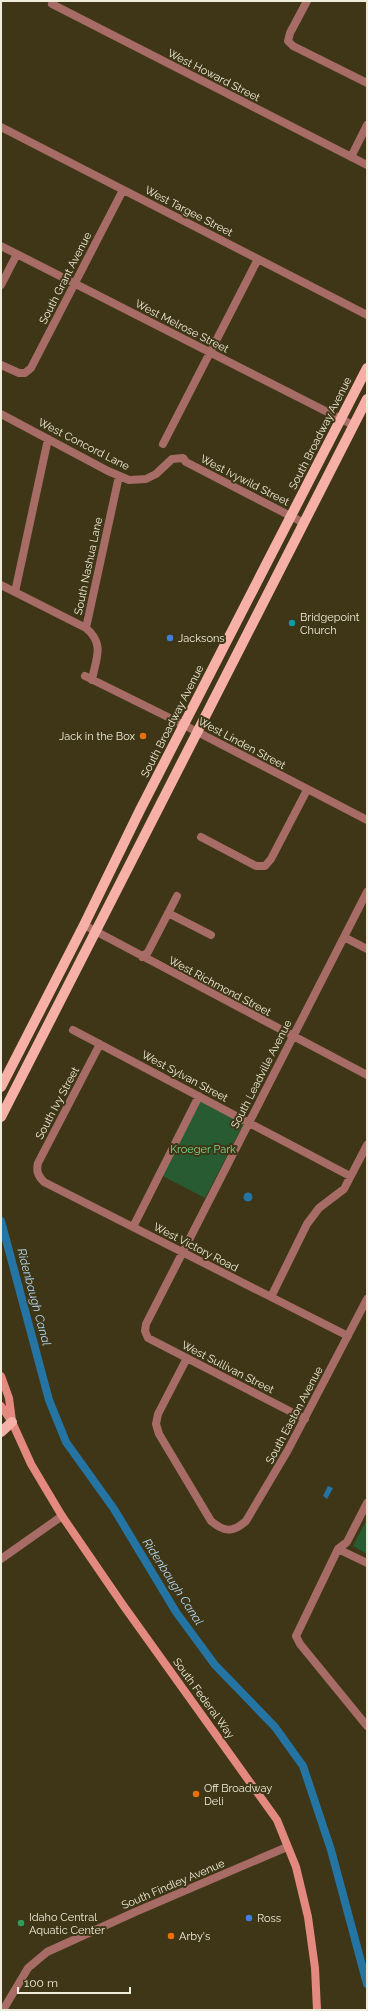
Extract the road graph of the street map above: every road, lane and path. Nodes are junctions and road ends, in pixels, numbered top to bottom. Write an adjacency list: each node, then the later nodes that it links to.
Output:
1 (307, 1): 3 (street)
2 (53, 3): 6 (street, West Howard Street)
3 (367, 83)
4 (367, 125): 6 (street)
5 (1, 127): 8 (street, West Targee Street)
6 (351, 157): 7 (street, West Howard Street)
7 (367, 165)
8 (123, 190): 11 (street, West Targee Street); 12 (street, South Grant Avenue)
9 (1, 246): 10 (street, West Melrose Street)
10 (17, 254): 12 (street, West Melrose Street); 13 (street)
11 (258, 259): 14 (street, West Targee Street); 15 (street)
12 (75, 284): 15 (street, West Melrose Street); 16 (street, South Grant Avenue)
13 (1, 285)
14 (367, 315)
15 (211, 353): 20 (street, West Melrose Street); 23 (street)
16 (1, 365)
17 (367, 368): 20 (main road, South Broadway Avenue)
18 (367, 399): 21 (main road)
19 (1, 414): 22 (street, West Concord Lane)
20 (341, 419): 21 (street, West Melrose Street); 26 (main road, South Broadway Avenue)
21 (353, 425): 27 (main road)
22 (48, 439): 25 (street, West Concord Lane); 29 (street)
23 (163, 444)
24 (177, 458): 25 (street, West Concord Lane); 26 (street, West Ivywild Street)
25 (119, 476): 30 (street, South Nashua Lane)
26 (292, 517): 27 (street, West Ivywild Street); 32 (main road, South Broadway Avenue)
27 (304, 523): 33 (main road)
28 (1, 585): 29 (street)
29 (15, 592): 30 (street)
30 (86, 628): 31 (street, South Nashua Lane)
31 (89, 678): 32 (street, West Linden Street)
32 (184, 725): 33 (street, West Linden Street); 40 (main road, South Broadway Avenue)
33 (197, 732): 34 (street, West Linden Street); 41 (main road)
34 (307, 790): 35 (street, West Linden Street); 36 (street)
35 (367, 820)
36 (201, 837)
37 (367, 892): 43 (street, South Leadville Avenue)
38 (177, 896): 39 (street)
39 (168, 914): 42 (street); 45 (street)
40 (84, 925): 41 (street, West Richmond Street); 50 (main road, South Broadway Avenue)
41 (96, 931): 45 (street, West Richmond Street); 52 (main road)
42 (211, 935)
43 (344, 937): 44 (street); 47 (street, South Leadville Avenue)
44 (367, 949)
45 (142, 957): 47 (street, West Richmond Street)
46 (73, 1030): 48 (street, West Sylvan Street)
47 (293, 1037): 49 (street, West Richmond Street); 53 (street, South Leadville Avenue)
48 (100, 1044): 51 (street, West Sylvan Street); 55 (street, South Ivy Street)
49 (367, 1076)
50 (1, 1086)
51 (199, 1096): 53 (street, West Sylvan Street); 57 (street)
52 (1, 1117)
53 (249, 1123): 56 (street, West Sylvan Street); 58 (street, South Leadville Avenue)
54 (367, 1146): 56 (street)
55 (37, 1173): 57 (street, West Victory Road)
56 (350, 1176): 59 (street)
57 (133, 1227): 58 (street, West Victory Road)
58 (183, 1252): 59 (street, West Victory Road); 61 (street, South Leadville Avenue)
59 (271, 1297): 62 (street, West Victory Road)
60 (367, 1299): 62 (street, South Easton Avenue)
61 (145, 1331): 63 (street, West Sullivan Street)
62 (348, 1336): 66 (street, South Easton Avenue)
63 (186, 1358): 66 (street, West Sullivan Street); 66 (street, South Easton Avenue)
64 (1, 1376): 68 (main road, South Federal Way)
65 (1, 1406): 68 (main road, South Federal Way)
66 (305, 1419)
67 (1, 1421): 68 (main road)
68 (12, 1422): 69 (main road); 71 (main road, South Federal Way)
69 (1, 1432)
70 (367, 1504): 72 (street)
71 (62, 1516): 73 (street); 76 (main road, South Federal Way)
72 (338, 1548): 74 (street); 75 (street)
73 (1, 1559)
74 (367, 1563)
75 (367, 1726)
76 (287, 1847): 77 (street, South Findley Avenue); 78 (main road, South Federal Way)
77 (3, 2010)
78 (317, 2010)

